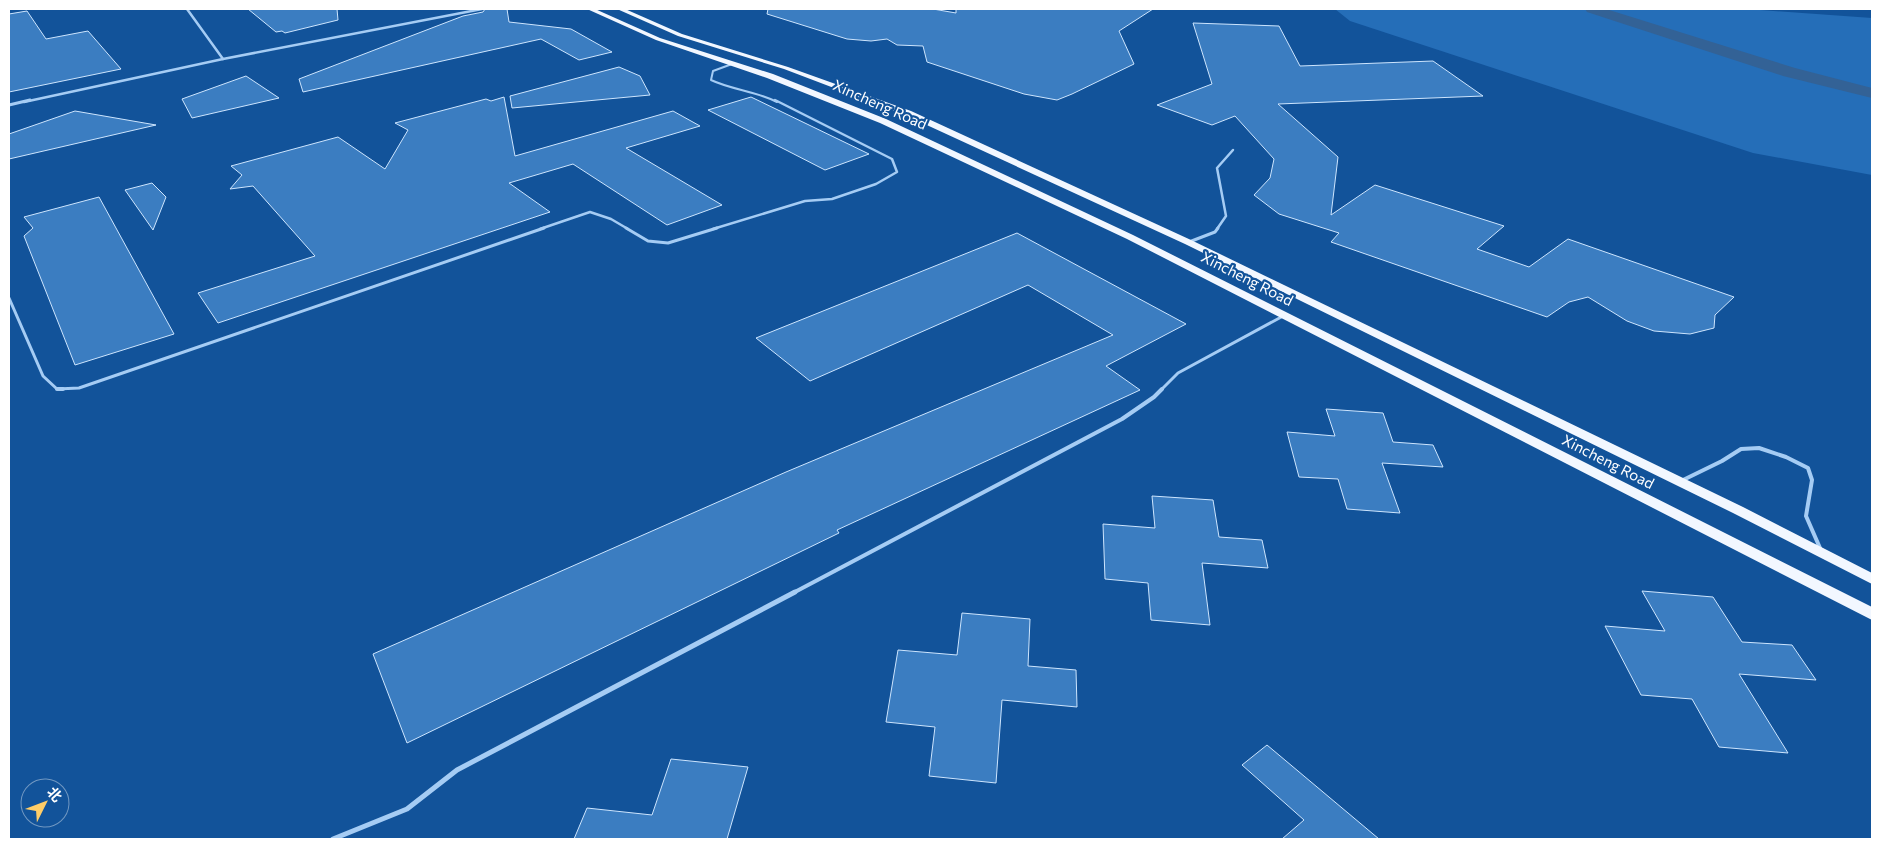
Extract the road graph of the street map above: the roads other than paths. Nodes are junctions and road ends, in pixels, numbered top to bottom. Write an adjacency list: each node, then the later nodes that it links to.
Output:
1 (188, 9): 5 (street)
2 (482, 9): 5 (street)
3 (590, 9): 6 (main road, Xincheng Road)
4 (620, 9): 9 (main road, Xincheng Road)
5 (224, 59): 7 (street)
6 (732, 64): 10 (lane); 11 (main road, Xincheng Road)
7 (9, 105)
8 (1233, 150): 9 (lane)
9 (1188, 242): 12 (main road, Xincheng Road)
10 (9, 298)
11 (1285, 315): 15 (main road, Xincheng Road); 16 (lane)
12 (1680, 481): 13 (main road, Xincheng Road); 13 (lane)
13 (1821, 553): 14 (main road, Xincheng Road)
14 (1872, 579)
15 (1872, 614)
16 (333, 839)

